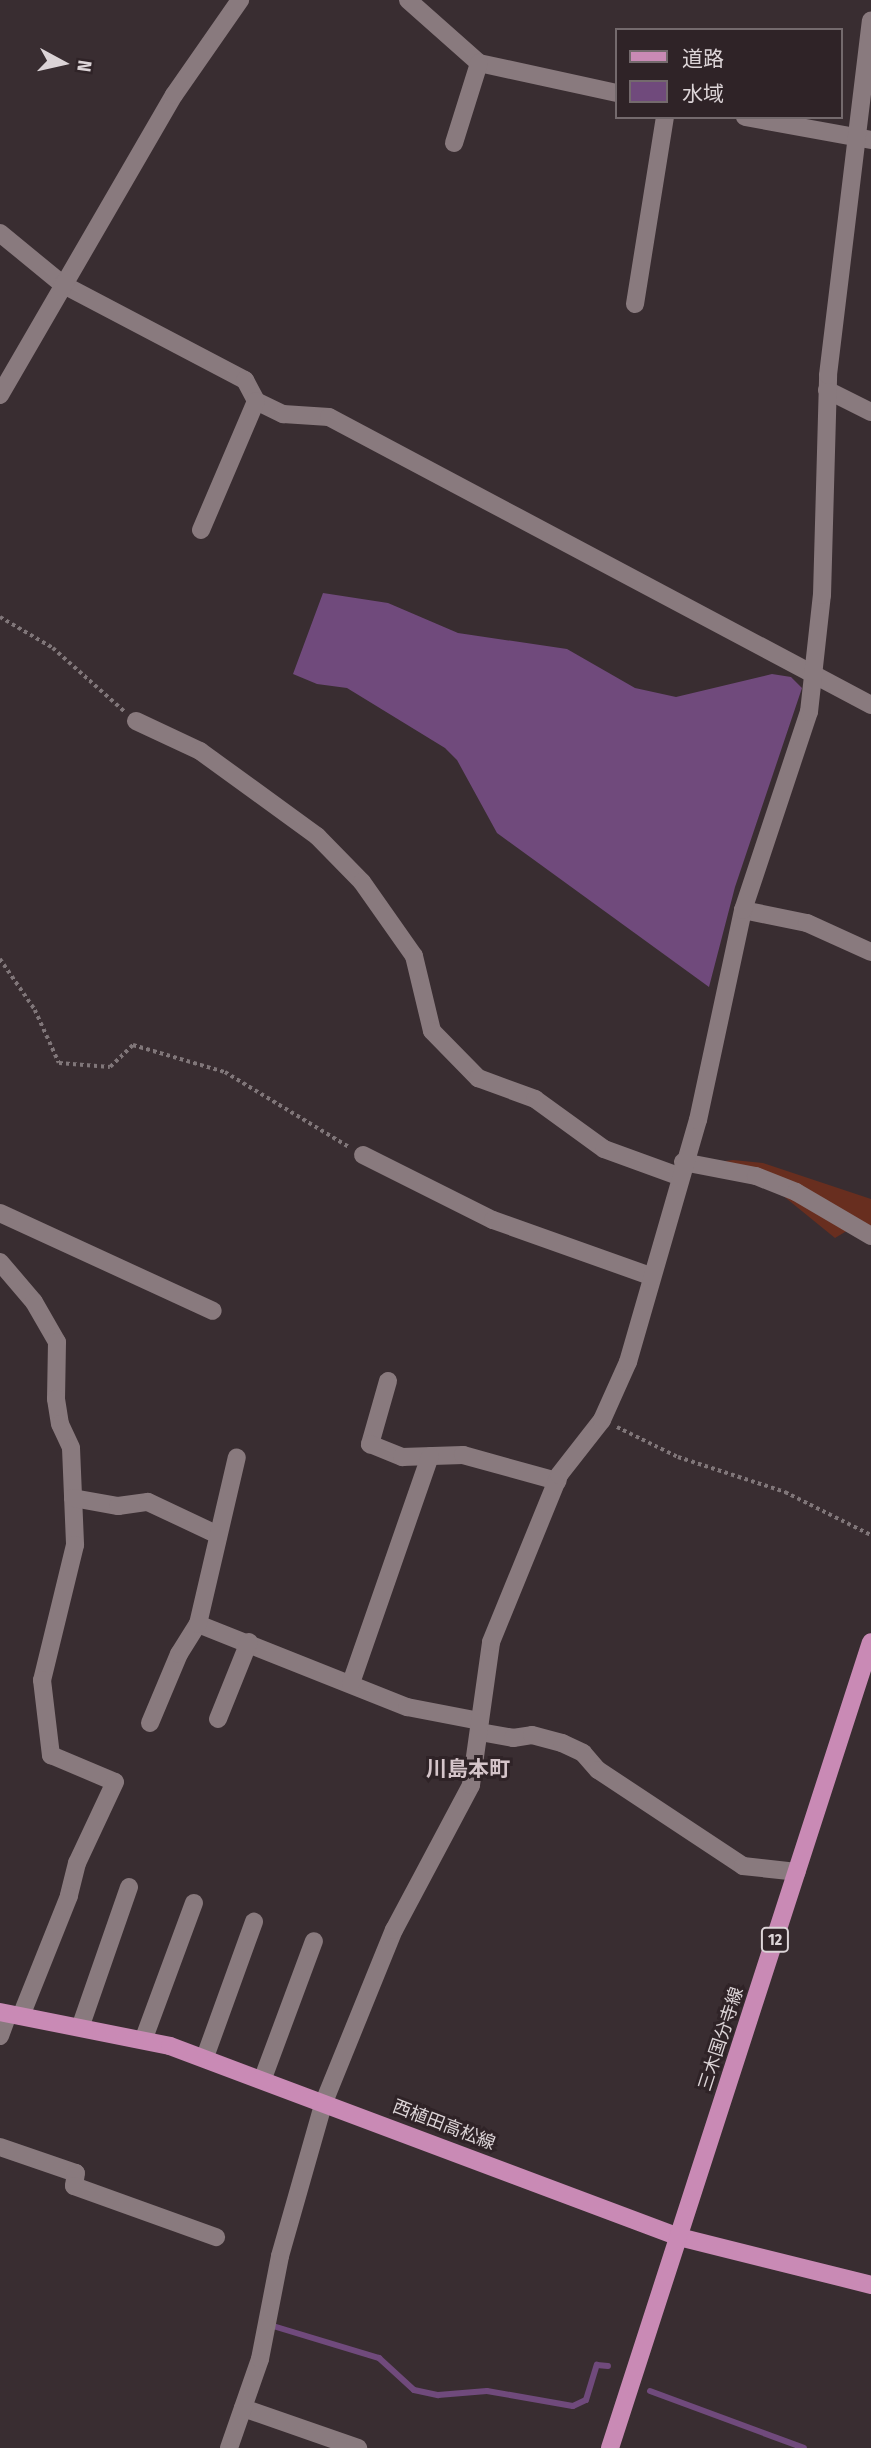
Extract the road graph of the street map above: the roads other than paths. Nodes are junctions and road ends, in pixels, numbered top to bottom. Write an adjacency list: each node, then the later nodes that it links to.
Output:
1 (240, 0): 12 (street)
2 (408, 0): 4 (street)
3 (871, 21): 5 (street)
4 (479, 63): 6 (street); 10 (street)
5 (868, 69): 9 (street)
6 (616, 93)
7 (665, 119): 13 (street)
8 (756, 119): 9 (street)
9 (864, 139): 14 (street)
10 (454, 143)
11 (0, 233): 12 (street)
12 (62, 285): 15 (street); 16 (street)
13 (635, 304)
14 (827, 390): 17 (street); 19 (street)
15 (0, 395)
16 (256, 401): 18 (street); 19 (street)
17 (871, 412)
18 (201, 530)
19 (813, 676): 20 (street); 22 (street)
20 (871, 705)
21 (136, 721): 25 (street)
22 (743, 910): 23 (street); 25 (street)
23 (871, 952)
24 (362, 1155): 29 (street)
25 (681, 1169): 27 (street); 29 (street)
26 (0, 1213): 30 (street)
27 (871, 1236)
28 (0, 1262): 35 (street)
29 (650, 1276): 34 (street)
30 (213, 1311)
31 (388, 1381): 32 (street)
32 (430, 1456): 34 (street); 40 (street)
33 (237, 1457): 36 (street)
34 (557, 1481): 43 (street)
35 (74, 1498): 36 (street); 49 (street)
36 (218, 1535): 37 (street)
37 (198, 1624): 38 (street); 42 (street)
38 (249, 1642): 40 (street); 41 (street)
39 (871, 1642): 44 (main road, 三木国分寺線 / 12)
40 (351, 1683): 43 (street)
41 (218, 1719)
42 (150, 1723)
43 (480, 1727): 44 (street); 55 (street)
44 (797, 1872): 58 (main road, 三木国分寺線 / 12)
45 (129, 1887): 50 (street)
46 (194, 1902): 52 (street)
47 (254, 1922): 53 (street)
48 (314, 1941): 54 (street)
49 (10, 2014): 50 (main road, 西植田高松線); 51 (street)
50 (81, 2025): 52 (main road, 西植田高松線)
51 (0, 2036)
52 (144, 2038): 53 (main road, 西植田高松線)
53 (205, 2057): 54 (main road, 西植田高松線)
54 (263, 2078): 55 (main road, 西植田高松線)
55 (324, 2102): 58 (main road, 西植田高松線); 60 (street)
56 (0, 2147): 57 (street)
57 (216, 2237)
58 (679, 2237): 59 (main road, 西植田高松線); 63 (main road, 三木国分寺線 / 12)
59 (871, 2285)
60 (243, 2408): 61 (street); 62 (street)
61 (229, 2448)
62 (358, 2448)
63 (610, 2448)

